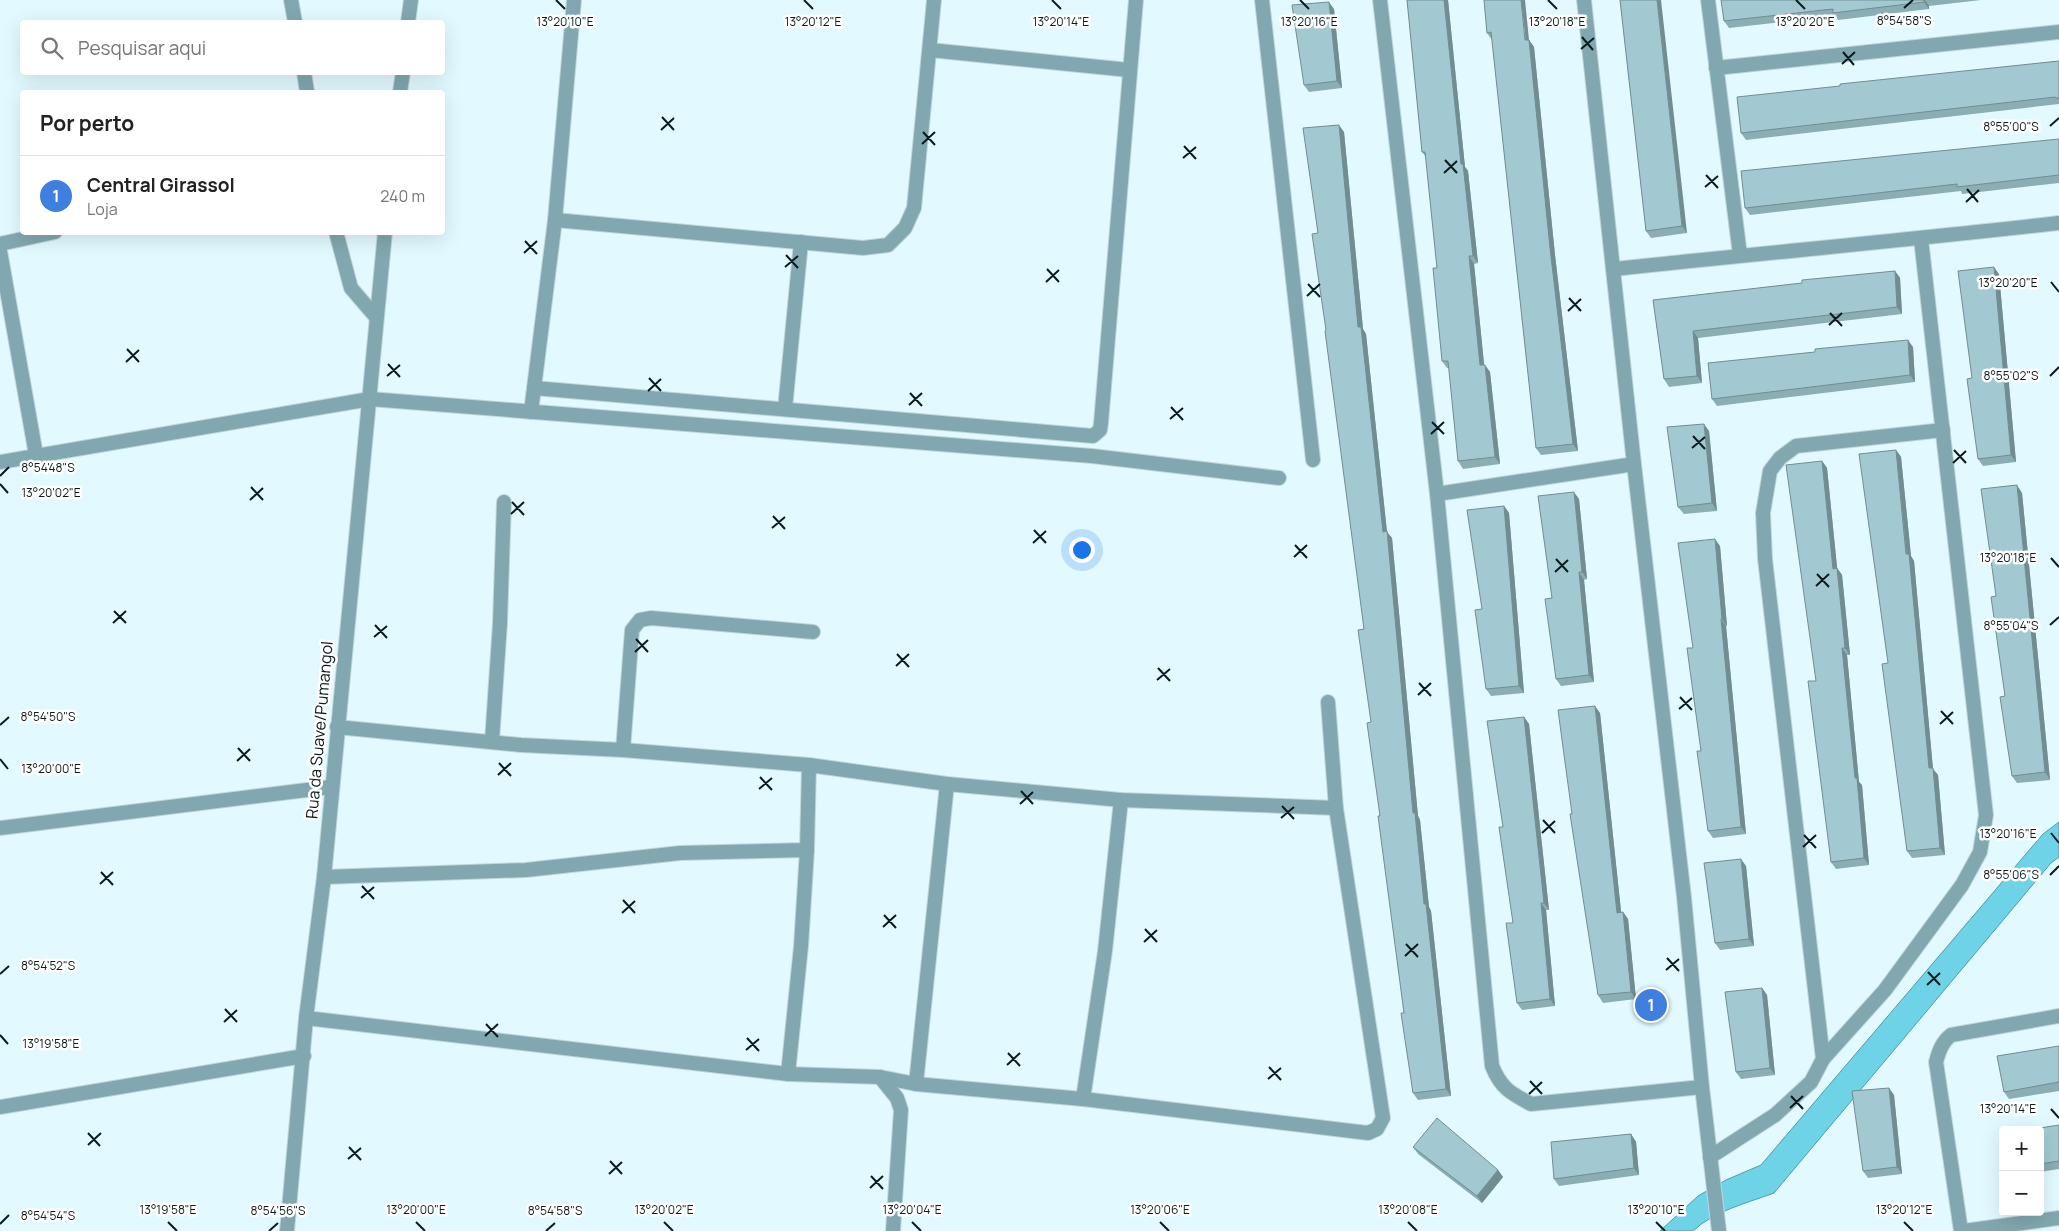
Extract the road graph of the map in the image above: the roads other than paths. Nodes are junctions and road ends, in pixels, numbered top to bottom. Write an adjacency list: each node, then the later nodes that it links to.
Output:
1 (291, 0): 10 (street)
2 (411, 0): 11 (street)
3 (574, 0): 20 (street)
4 (934, 0): 13 (street)
5 (1136, 0): 15 (street)
6 (1262, 0): 38 (street)
7 (1380, 0): 42 (street)
8 (1584, 0): 30 (street)
9 (1708, 0): 14 (street)
10 (295, 20)
11 (408, 20)
12 (2059, 32): 14 (street)
13 (930, 50): 15 (street); 26 (street)
14 (1716, 68): 29 (street)
15 (1130, 70): 34 (street)
16 (304, 75): 18 (street)
17 (403, 75): 19 (street)
18 (307, 90)
19 (400, 90)
20 (555, 220): 26 (street); 32 (street)
21 (2059, 223): 25 (street)
22 (41, 235): 27 (street)
23 (337, 235): 31 (street)
24 (385, 235): 31 (street, Rua da Suave/Pumangol)
25 (1921, 239): 29 (street); 36 (street)
26 (801, 242): 34 (street)
27 (0, 244)
28 (0, 252): 37 (street)
29 (1740, 255): 30 (street)
30 (1615, 269): 40 (street)
31 (376, 317): 33 (street, Rua da Suave/Pumangol)
32 (534, 388): 34 (street); 35 (street)
33 (370, 399): 35 (street); 37 (street); 46 (street, Rua da Suave/Pumangol)
34 (785, 409)
35 (531, 412): 41 (street)
36 (1944, 430): 60 (street); 60 (street)
37 (36, 456): 39 (street)
38 (1313, 460)
39 (0, 462)
40 (1634, 464): 42 (street); 64 (street)
41 (1279, 478)
42 (1437, 494): 64 (street)
43 (504, 502): 47 (street)
44 (813, 632): 48 (street)
45 (1328, 702): 53 (street)
46 (337, 727): 47 (street); 51 (street, Rua da Suave/Pumangol)
47 (492, 741): 48 (street)
48 (624, 750): 49 (street)
49 (809, 765): 50 (street); 55 (street)
50 (947, 784): 52 (street); 63 (street)
51 (331, 787): 54 (street); 56 (street, Rua da Suave/Pumangol)
52 (1121, 800): 53 (street); 65 (street)
53 (1336, 808): 65 (street)
54 (0, 828)
55 (807, 850): 56 (street); 61 (street)
56 (324, 877): 58 (street, Rua da Suave/Pumangol)
57 (2059, 1016): 72 (street)
58 (306, 1018): 59 (street, Rua da Suave/Pumangol); 61 (street)
59 (304, 1056): 66 (street); 69 (street, Rua da Suave/Pumangol)
60 (1823, 1059): 67 (street)
61 (788, 1074): 62 (street)
62 (880, 1077): 63 (street); 70 (street)
63 (916, 1084): 65 (street)
64 (1702, 1087): 67 (street)
65 (1083, 1099)
66 (0, 1107)
67 (1710, 1157): 71 (street)
68 (2059, 1218): 72 (street)
69 (286, 1231)
70 (892, 1231)
71 (1719, 1231)
72 (1962, 1231)

